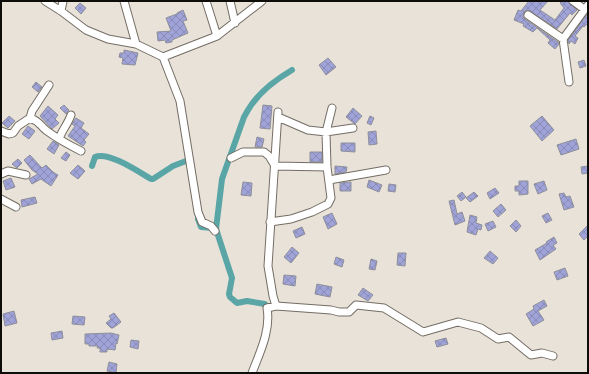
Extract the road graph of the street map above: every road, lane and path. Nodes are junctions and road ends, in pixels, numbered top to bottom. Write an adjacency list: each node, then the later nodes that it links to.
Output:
1 (45, 1): 9 (street)
2 (63, 1): 9 (street)
3 (124, 1): 14 (street)
4 (206, 1): 12 (street)
5 (230, 1): 11 (street)
6 (262, 1): 11 (street)
7 (573, 1): 8 (street)
8 (586, 7): 13 (street)
9 (61, 11): 14 (street)
10 (528, 15): 13 (street)
11 (235, 22): 12 (street)
12 (217, 36): 15 (street)
13 (563, 39): 16 (street)
14 (136, 44): 15 (street)
15 (162, 57): 36 (street)
16 (569, 82)
17 (49, 85): 20 (street)
18 (332, 108): 23 (street)
19 (71, 115): 24 (street)
20 (30, 118): 22 (street); 24 (street)
21 (353, 128): 23 (street)
22 (1, 131)
23 (326, 132): 27 (street); 28 (street)
24 (59, 139): 25 (street)
25 (81, 151)
26 (231, 158): 27 (street)
27 (275, 166): 28 (street); 35 (street)
28 (327, 167): 32 (street)
29 (386, 170): 32 (street)
30 (1, 174): 31 (street)
31 (26, 175)
32 (329, 180): 35 (street)
33 (1, 199): 34 (street)
34 (16, 207)
35 (270, 222): 37 (street)
36 (213, 228)
37 (276, 306): 38 (street); 39 (street)
38 (553, 356)
39 (252, 373)

